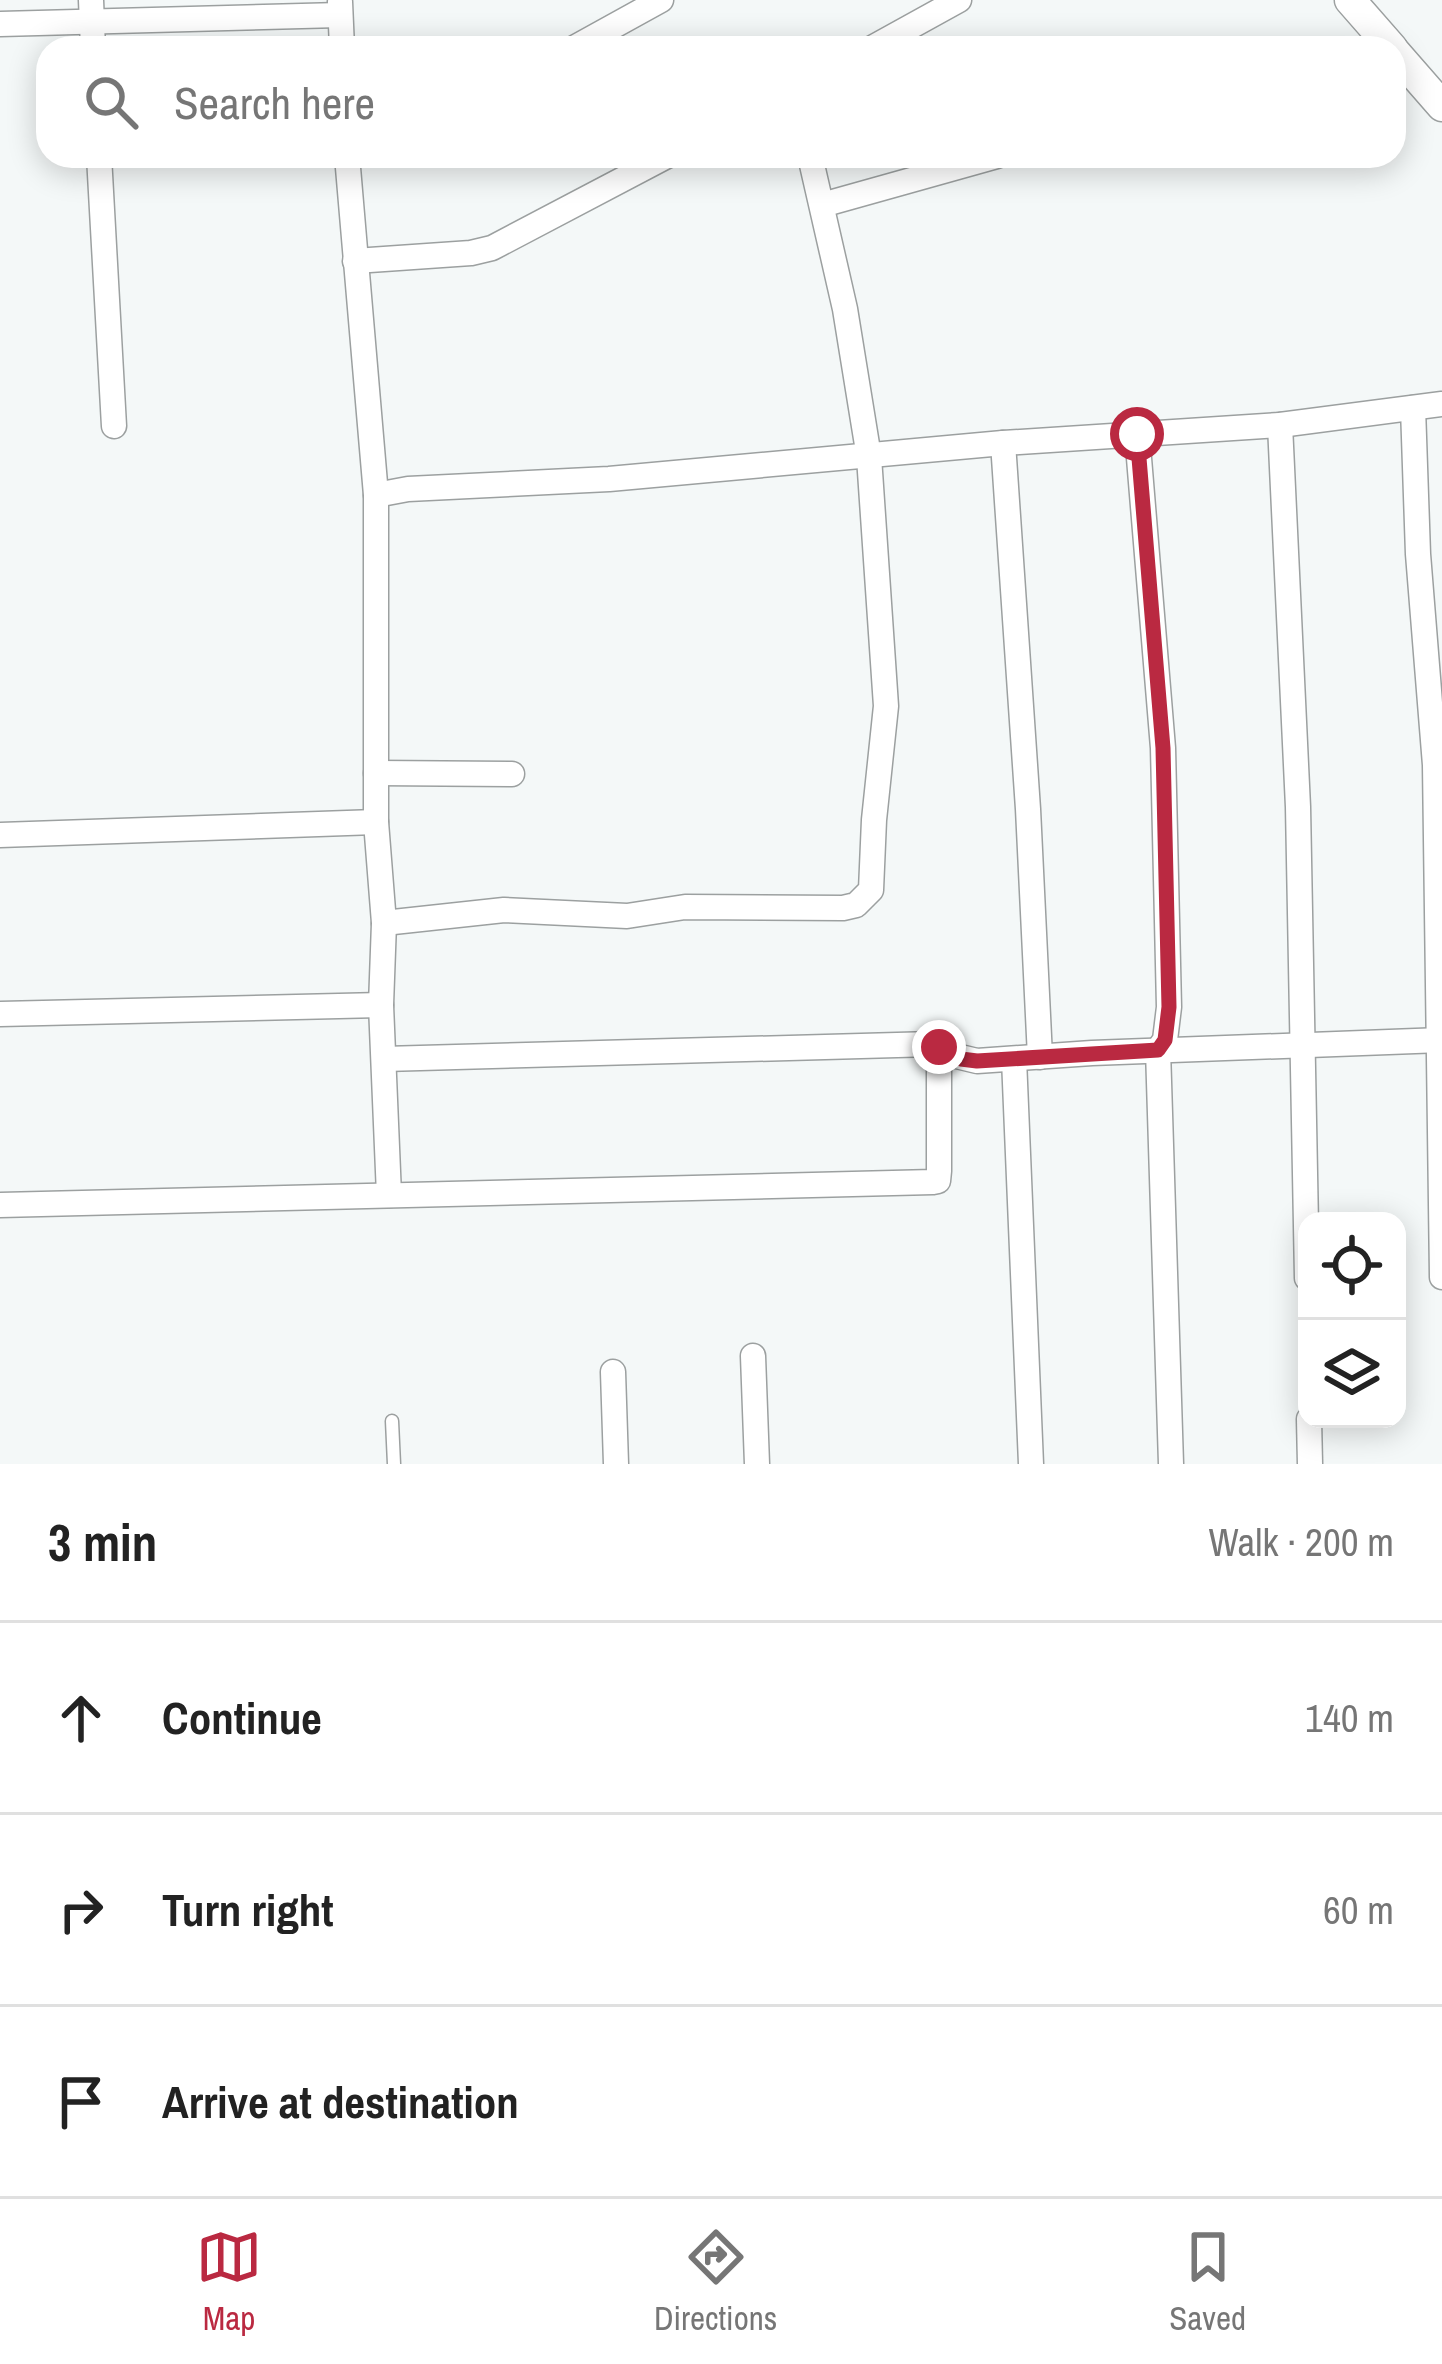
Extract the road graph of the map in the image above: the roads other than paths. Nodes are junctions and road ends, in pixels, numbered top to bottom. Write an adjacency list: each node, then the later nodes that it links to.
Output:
1 (662, 0): 7 (street)
2 (959, 0): 8 (street)
3 (1350, 0): 9 (street)
4 (340, 8): 5 (street)
5 (91, 10): 6 (street)
6 (0, 24)
7 (596, 36)
8 (894, 36)
9 (1382, 36)
10 (1406, 64): 11 (street)
11 (1442, 106)
12 (100, 168): 22 (street)
13 (348, 168): 18 (street)
14 (644, 168): 18 (street)
15 (813, 168): 17 (street)
16 (955, 168): 17 (street)
17 (822, 205): 25 (street)
18 (355, 261): 26 (street)
19 (1442, 404): 20 (street)
20 (1413, 408): 21 (street); 34 (street)
21 (1280, 425): 23 (street); 35 (street)
22 (114, 426)
23 (1137, 434): 24 (street); 37 (street)
24 (1003, 443): 25 (street); 38 (street)
25 (869, 457): 26 (street); 31 (street)
26 (376, 495): 27 (street)
27 (376, 773): 28 (street); 29 (street)
28 (512, 774)
29 (376, 822): 30 (street); 31 (street)
30 (0, 835)
31 (384, 922): 32 (street)
32 (382, 1005): 33 (street); 39 (street)
33 (0, 1013)
34 (1440, 1040): 35 (street); 43 (street)
35 (1304, 1045): 37 (street); 42 (street)
36 (939, 1047): 38 (street); 39 (street); 40 (street)
37 (1158, 1050): 38 (street); 52 (street)
38 (1027, 1058): 51 (street)
39 (384, 1059): 40 (street)
40 (389, 1196): 41 (street)
41 (0, 1205)
42 (1306, 1212)
43 (1442, 1277)
44 (753, 1356): 50 (street)
45 (613, 1372): 49 (street)
46 (392, 1421): 48 (lane)
47 (1309, 1428): 53 (street)
48 (394, 1464)
49 (616, 1464)
50 (757, 1464)
51 (1030, 1464)
52 (1171, 1464)
53 (1310, 1464)

